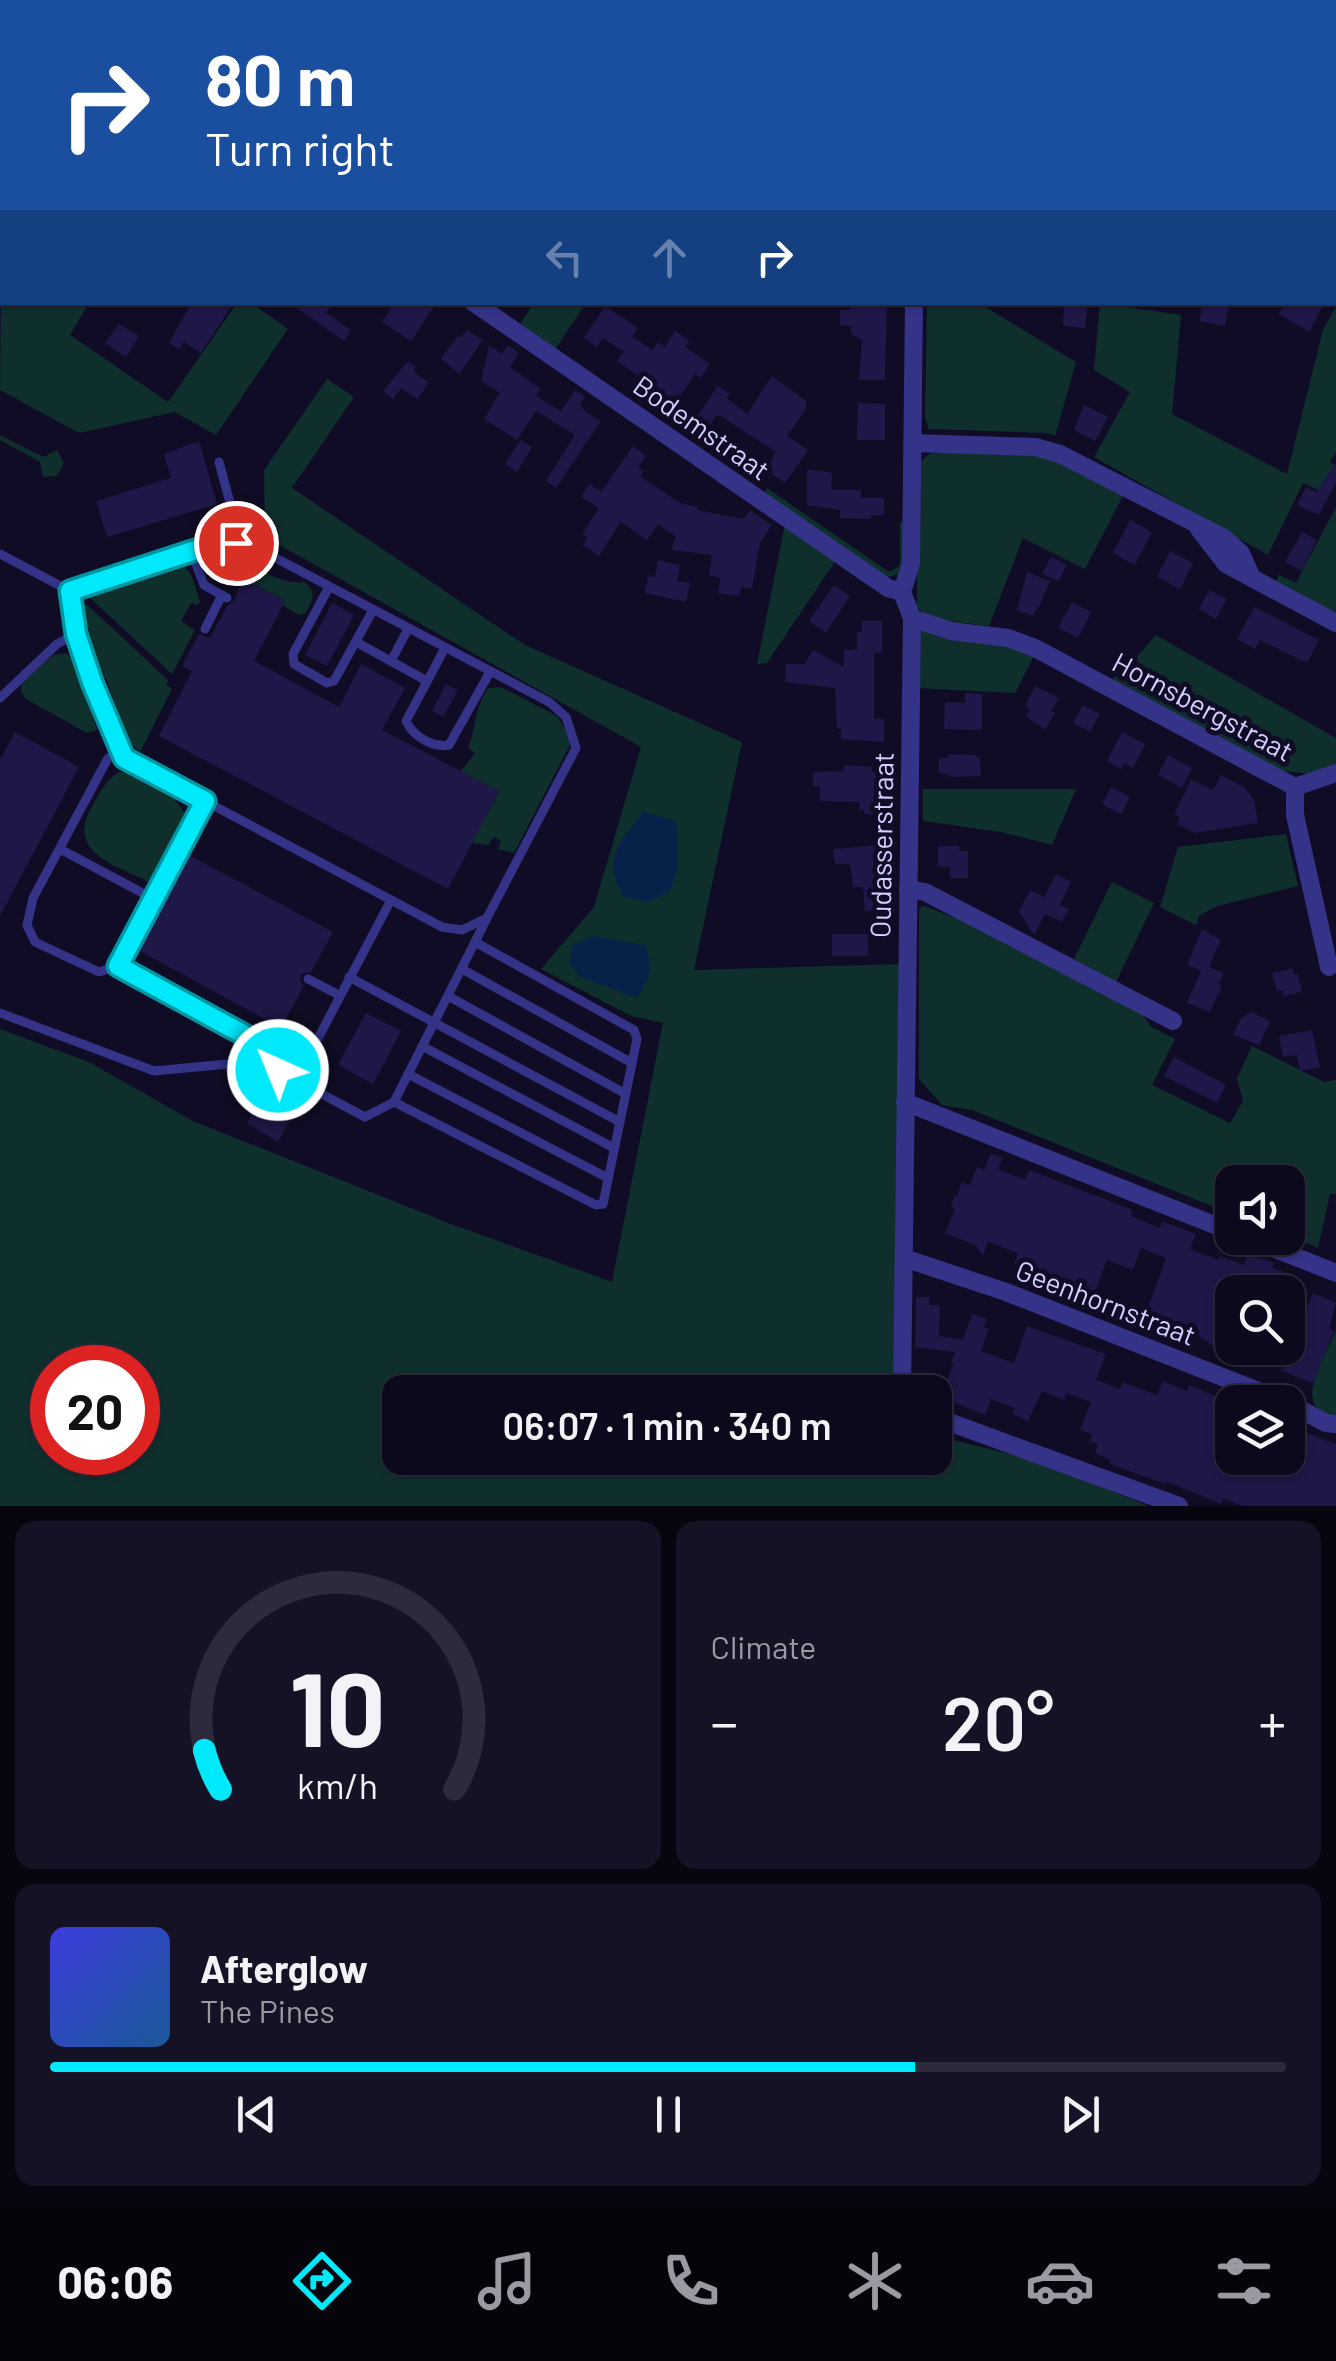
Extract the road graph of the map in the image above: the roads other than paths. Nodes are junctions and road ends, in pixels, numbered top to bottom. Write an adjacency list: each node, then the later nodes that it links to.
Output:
1 (478, 305): 10 (street, Bodemstraat)
2 (914, 305): 3 (street)
3 (912, 443): 10 (street); 13 (street)
4 (219, 462): 5 (lane)
5 (236, 543): 6 (lane); 8 (lane)
6 (191, 551): 9 (lane); 15 (lane)
7 (0, 554): 9 (lane)
8 (329, 586): 11 (lane); 17 (lane)
9 (70, 591): 16 (lane)
10 (902, 592): 12 (street, Oudasserstraat)
11 (373, 610): 14 (lane); 17 (lane)
12 (912, 618): 25 (street, Hornsbergstraat); 28 (street, Oudasserstraat)
13 (1336, 623)
14 (408, 628): 18 (lane); 19 (lane)
15 (205, 629)
16 (76, 634): 22 (lane); 23 (lane)
17 (356, 642): 19 (lane)
18 (445, 648): 20 (lane); 21 (lane)
19 (391, 661): 21 (lane)
20 (490, 672): 21 (lane); 31 (lane)
21 (427, 681)
22 (0, 698)
23 (121, 752): 26 (lane); 27 (lane)
24 (1336, 772): 25 (street)
25 (1295, 787): 34 (street, Hornsbergstraat)
26 (205, 801): 29 (lane); 30 (lane)
27 (60, 848): 29 (lane); 33 (lane)
28 (908, 889): 42 (street); 50 (street, Oudasserstraat)
29 (152, 898): 33 (lane)
30 (390, 900): 31 (lane); 36 (lane)
31 (487, 918): 32 (lane)
32 (475, 942): 35 (lane); 45 (lane)
33 (118, 966): 44 (lane)
34 (1329, 967)
35 (462, 968): 39 (lane); 45 (lane)
36 (349, 977): 38 (lane); 41 (lane)
37 (308, 979): 38 (lane)
38 (340, 995): 47 (lane)
39 (448, 996): 41 (lane); 48 (lane)
40 (0, 1013): 44 (lane)
41 (435, 1021): 43 (lane); 51 (lane)
42 (1173, 1022)
43 (422, 1046): 46 (lane); 52 (lane)
44 (260, 1060): 47 (lane)
45 (632, 1062): 48 (lane)
46 (408, 1074): 49 (lane); 53 (lane)
47 (296, 1080): 49 (lane)
48 (626, 1094): 51 (lane)
49 (394, 1102): 53 (lane)
50 (905, 1102): 54 (street); 56 (street, Oudasserstraat)
51 (620, 1122): 52 (lane)
52 (614, 1148): 53 (lane)
53 (608, 1178)
54 (1215, 1225)
55 (1291, 1255): 57 (street)
56 (904, 1258): 58 (street, Oudasserstraat); 59 (street, Geenhornstraat)
57 (1336, 1273)
58 (902, 1375)
59 (1241, 1385)
60 (1305, 1412): 62 (street, Geenhornstraat)
61 (952, 1423): 63 (street)
62 (1336, 1424)
63 (1179, 1506)

